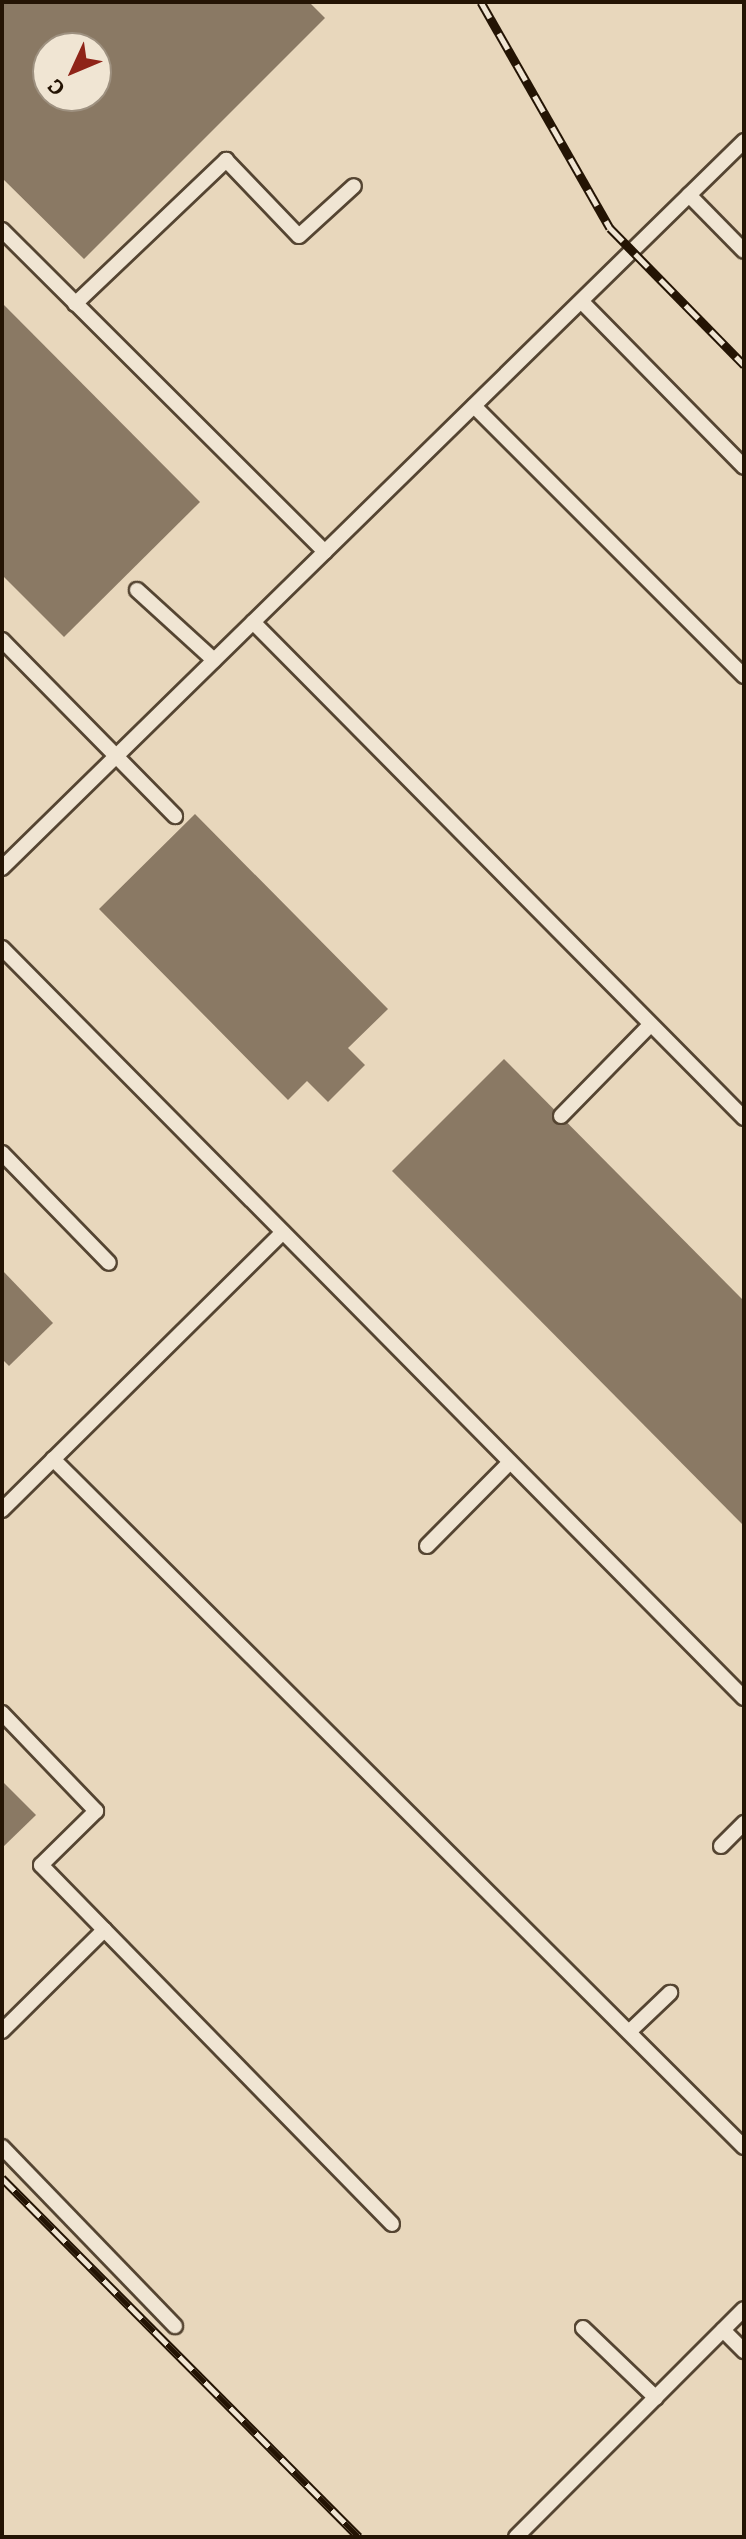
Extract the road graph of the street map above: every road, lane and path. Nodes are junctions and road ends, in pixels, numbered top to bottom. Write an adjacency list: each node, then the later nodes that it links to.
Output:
1 (744, 141): 3 (lane)
2 (354, 186): 7 (lane)
3 (689, 195): 5 (lane); 6 (lane)
4 (2, 230): 7 (lane)
5 (744, 251)
6 (582, 302): 8 (lane); 9 (lane)
7 (75, 304): 10 (lane)
8 (474, 406): 10 (lane); 15 (lane)
9 (744, 467)
10 (325, 552): 12 (lane)
11 (137, 590): 14 (lane)
12 (253, 622): 14 (lane); 20 (lane)
13 (2, 640): 16 (lane)
14 (214, 660): 16 (lane)
15 (744, 676)
16 (117, 755): 17 (lane); 18 (lane)
17 (175, 816)
18 (2, 868)
19 (2, 948): 24 (lane)
20 (650, 1025): 21 (lane); 22 (lane)
21 (561, 1116)
22 (744, 1118)
23 (2, 1153): 25 (lane)
24 (283, 1232): 26 (lane); 27 (lane)
25 (109, 1263)
26 (53, 1459): 28 (lane); 37 (lane)
27 (510, 1462): 29 (lane); 30 (lane)
28 (2, 1510)
29 (427, 1546)
30 (744, 1698)
31 (2, 1713): 34 (lane)
32 (744, 1823): 33 (lane)
33 (721, 1846)
34 (104, 1930): 36 (lane); 40 (lane)
35 (670, 1993): 37 (lane)
36 (2, 2031)
37 (629, 2032): 39 (lane)
38 (2, 2147): 42 (lane)
39 (744, 2147)
40 (392, 2224)
41 (744, 2309): 44 (lane)
42 (175, 2326)
43 (583, 2328): 46 (lane)
44 (723, 2330): 45 (lane); 46 (lane)
45 (744, 2351)
46 (656, 2398): 47 (lane)
47 (516, 2537)

